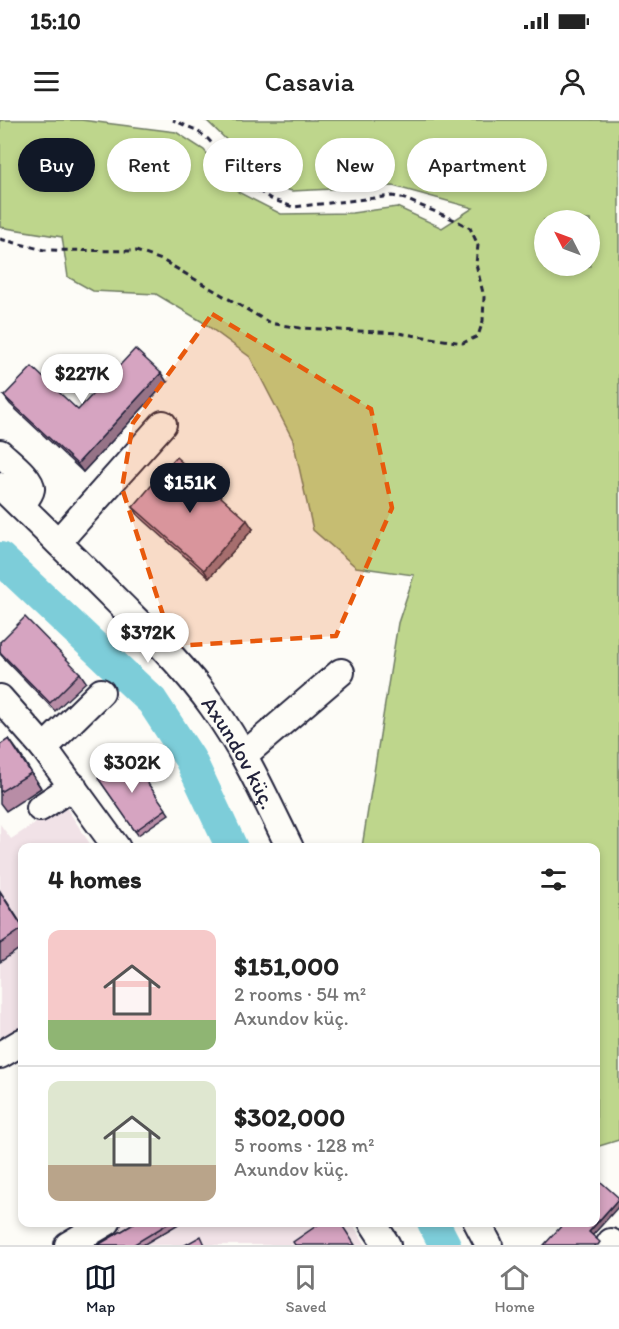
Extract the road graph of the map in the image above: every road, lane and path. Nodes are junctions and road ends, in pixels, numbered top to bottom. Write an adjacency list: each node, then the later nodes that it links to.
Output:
1 (173, 120): 2 (path)
2 (0, 239)
3 (163, 424): 7 (street)
4 (0, 453): 6 (street)
5 (0, 486): 6 (street, Axundov küç.)
6 (21, 506): 7 (street, Axundov küç.)
7 (58, 542): 12 (street, Axundov küç.)
8 (341, 672): 12 (street)
9 (101, 692): 11 (street)
10 (0, 698): 11 (street)
11 (44, 748): 13 (street)
12 (244, 755): 16 (street, Axundov küç.)
13 (73, 786): 14 (street); 15 (street)
14 (40, 808)
15 (113, 843)
16 (288, 843)
17 (18, 1044): 18 (street)
18 (0, 1055)
19 (99, 1227): 22 (street)
20 (375, 1227): 23 (street)
21 (480, 1227): 24 (street)
22 (68, 1245)
23 (387, 1245)
24 (489, 1245)

